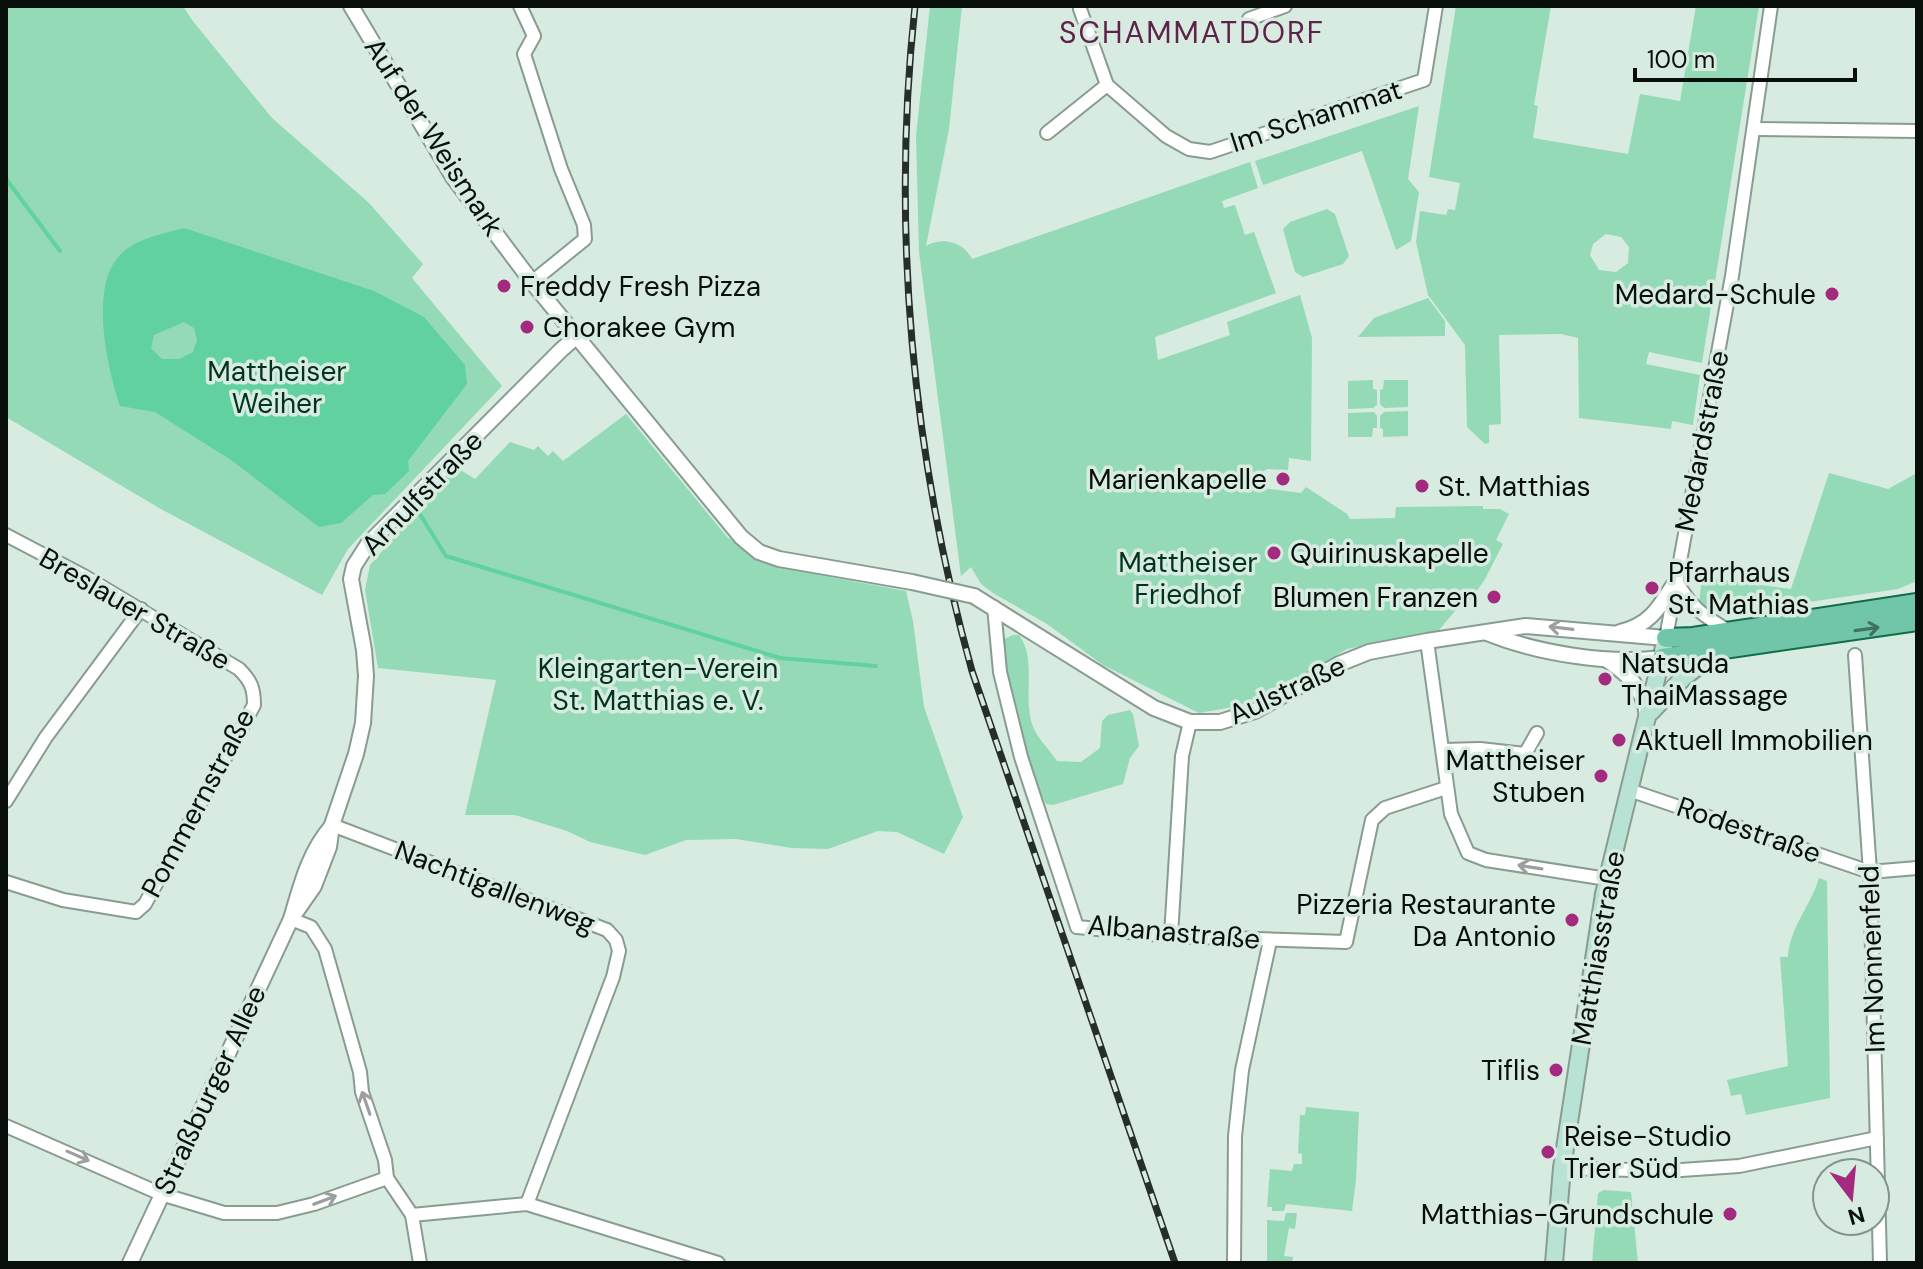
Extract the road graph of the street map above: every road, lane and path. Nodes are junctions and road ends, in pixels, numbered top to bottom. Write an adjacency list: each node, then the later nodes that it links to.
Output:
1 (351, 6): 12 (street, Auf der Weismark)
2 (520, 6): 12 (street)
3 (1285, 6): 7 (street)
4 (1436, 6): 8 (street, Im Schammat)
5 (1771, 6): 9 (street, Medardstraße)
6 (1080, 9): 8 (street, Im Schammat)
7 (1249, 19)
8 (1107, 85): 11 (street)
9 (1754, 129): 10 (street); 15 (street, Medardstraße)
10 (1917, 131)
11 (1047, 133)
12 (532, 282): 13 (street, Auf der Weismark)
13 (577, 336): 17 (street, Auf der Weismark, bridge); 40 (street, Arnulfstraße)
14 (6, 535): 20 (street, Breslauer Straße)
15 (1676, 581): 23 (street); 25 (street); 26 (street, Medardstraße)
16 (1917, 590): 21 (main road)
17 (974, 596): 19 (street, Aulstraße)
18 (1917, 603): 21 (main road)
19 (994, 607): 34 (street, Aulstraße); 46 (street, Albanastraße)
20 (141, 609): 32 (street, Breslauer Straße); 39 (street)
21 (1872, 610): 23 (main road)
22 (1917, 621): 28 (main road, one-way to 22)
23 (1729, 631): 26 (main road)
24 (1487, 633): 25 (street, Aulstraße, one-way to 24); 27 (street, Aulstraße); 30 (street, Aulstraße)
25 (1611, 634): 26 (street, Aulstraße)
26 (1666, 638): 31 (main road, Matthiasstraße)
27 (1427, 641): 34 (street, Aulstraße); 36 (street)
28 (1718, 651): 31 (main road); 33 (main road)
29 (1855, 655): 42 (street, Im Nonnenfeld)
30 (1603, 658): 31 (street, Aulstraße); 33 (street)
31 (1662, 658): 33 (main road, Matthiasstraße)
32 (254, 692): 44 (street, Pommernstraße)
33 (1647, 716): 38 (main road, Matthiasstraße)
34 (1190, 722): 46 (street)
35 (1537, 733): 36 (street)
36 (1443, 750): 37 (street)
37 (1446, 788): 43 (street, one-way to 37); 47 (street, Albanastraße)
38 (1629, 790): 42 (street, Rodestraße); 43 (main road, Matthiasstraße)
39 (6, 801)
40 (332, 825): 45 (street, Arnulfstraße); 53 (street, Nachtigallenweg)
41 (1917, 868): 42 (street, Rodestraße)
42 (1870, 872): 49 (street, Im Nonnenfeld)
43 (1607, 879): 50 (main road, Matthiasstraße)
44 (6, 882)
45 (291, 919): 51 (street, one-way to 45); 52 (street, Straßburger Allee)
46 (1171, 936): 47 (street, Albanastraße)
47 (1270, 941): 58 (street)
48 (6, 1126): 52 (street, one-way to 52)
49 (1877, 1138): 50 (street); 60 (street, Im Nonnenfeld)
50 (1562, 1168): 59 (main road, Matthiasstraße)
51 (387, 1178): 52 (street, one-way to 51); 54 (street)
52 (161, 1194): 55 (street, Straßburger Allee)
53 (527, 1204): 54 (street); 57 (street)
54 (412, 1215): 56 (street)
55 (130, 1263)
56 (420, 1263)
57 (718, 1263)
58 (1234, 1263)
59 (1554, 1263)
60 (1880, 1263)

